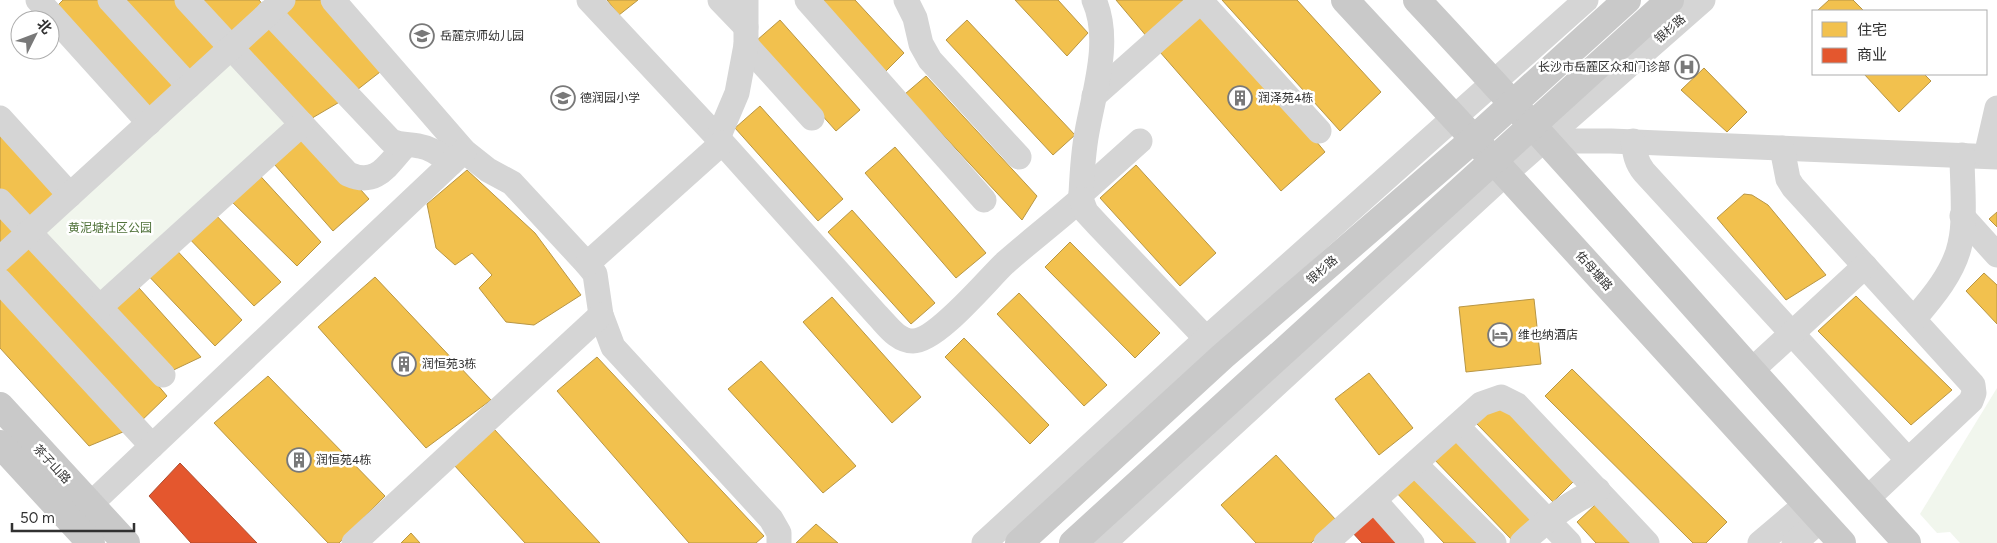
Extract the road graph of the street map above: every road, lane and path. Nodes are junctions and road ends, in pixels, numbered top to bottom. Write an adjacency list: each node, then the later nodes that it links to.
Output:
1 (38, 0): 29 (street)
2 (110, 0): 22 (street)
3 (187, 0): 20 (street)
4 (333, 0): 40 (street)
5 (589, 0): 34 (street)
6 (720, 0): 19 (street)
7 (746, 0): 19 (street)
8 (807, 0): 45 (street)
9 (906, 0): 41 (street)
10 (1094, 0): 23 (street)
11 (1344, 0): 28 (main road, 佑母塘路)
12 (1417, 0): 21 (main road)
13 (1586, 0): 21 (street, 银杉路)
14 (1627, 0): 24 (main road, 银杉路)
15 (1670, 0): 32 (main road, 银杉路)
16 (1703, 0): 32 (street, 银杉路)
17 (1200, 1): 23 (street); 31 (street)
18 (273, 5): 20 (street); 37 (street)
19 (746, 36): 27 (street); 34 (street)
20 (231, 47): 22 (street); 30 (street)
21 (1495, 83): 24 (main road); 28 (street, 银杉路)
22 (189, 86): 29 (street)
23 (1094, 96): 44 (street)
24 (1513, 103): 32 (main road); 33 (main road, 银杉路)
25 (1997, 108): 39 (street)
26 (0, 118): 43 (street)
27 (812, 118)
28 (1455, 118): 33 (main road, 佑母塘路); 58 (street, 银杉路)
29 (149, 123): 43 (street)
30 (302, 124): 37 (street); 54 (street)
31 (1319, 131)
32 (1541, 135): 36 (street); 42 (main road, 银杉路); 59 (main road)
33 (1474, 139): 42 (main road, 佑母塘路); 58 (main road, 银杉路)
34 (720, 141): 44 (street); 51 (street)
35 (1140, 141): 44 (street)
36 (1634, 142): 38 (street); 57 (street)
37 (405, 146): 40 (street)
38 (1782, 148): 39 (street); 52 (street)
39 (1982, 156): 47 (street)
40 (457, 157): 51 (street); 64 (street)
41 (1019, 157)
42 (1499, 167): 70 (main road, 佑母塘路); 80 (main road, 银杉路); 81 (street, 银杉路)
43 (70, 195): 48 (street)
44 (1081, 196): 58 (street)
45 (984, 200)
46 (0, 201): 48 (street)
47 (1962, 216): 49 (street); 56 (street)
48 (29, 232): 50 (street); 54 (street)
49 (1997, 254)
50 (0, 259)
51 (587, 264): 55 (street)
52 (1865, 266): 56 (street); 57 (street)
53 (0, 281): 64 (street)
54 (100, 308): 60 (street)
55 (601, 315): 76 (street); 77 (street)
56 (1914, 319): 65 (street)
57 (1792, 334): 59 (street); 65 (street)
58 (1215, 347): 78 (street, 银杉路); 79 (main road, 银杉路)
59 (1751, 371): 68 (main road)
60 (163, 375)
61 (0, 406): 71 (main road, 茶子山路)
62 (1457, 426): 66 (street); 67 (street); 72 (street)
63 (0, 444): 71 (main road, 茶子山路)
64 (152, 446): 71 (street)
65 (1908, 460): 68 (street)
66 (1415, 464): 69 (street); 83 (street)
67 (1598, 490): 72 (street); 86 (street)
68 (1867, 499): 90 (main road)
69 (1374, 500): 73 (street); 82 (street)
70 (1814, 512): 87 (street); 88 (street); 89 (main road, 佑母塘路)
71 (81, 513): 74 (main road, 茶子山路); 75 (main road, 茶子山路)
72 (1548, 521): 84 (street); 85 (street)
73 (1334, 541)
74 (91, 543)
75 (126, 543)
76 (354, 543)
77 (779, 543)
78 (984, 543)
79 (1019, 543)
80 (1073, 543)
81 (1104, 543)
82 (1412, 543)
83 (1494, 543)
84 (1522, 543)
85 (1569, 543)
86 (1648, 543)
87 (1760, 543)
88 (1794, 543)
89 (1842, 543)
90 (1907, 543)

